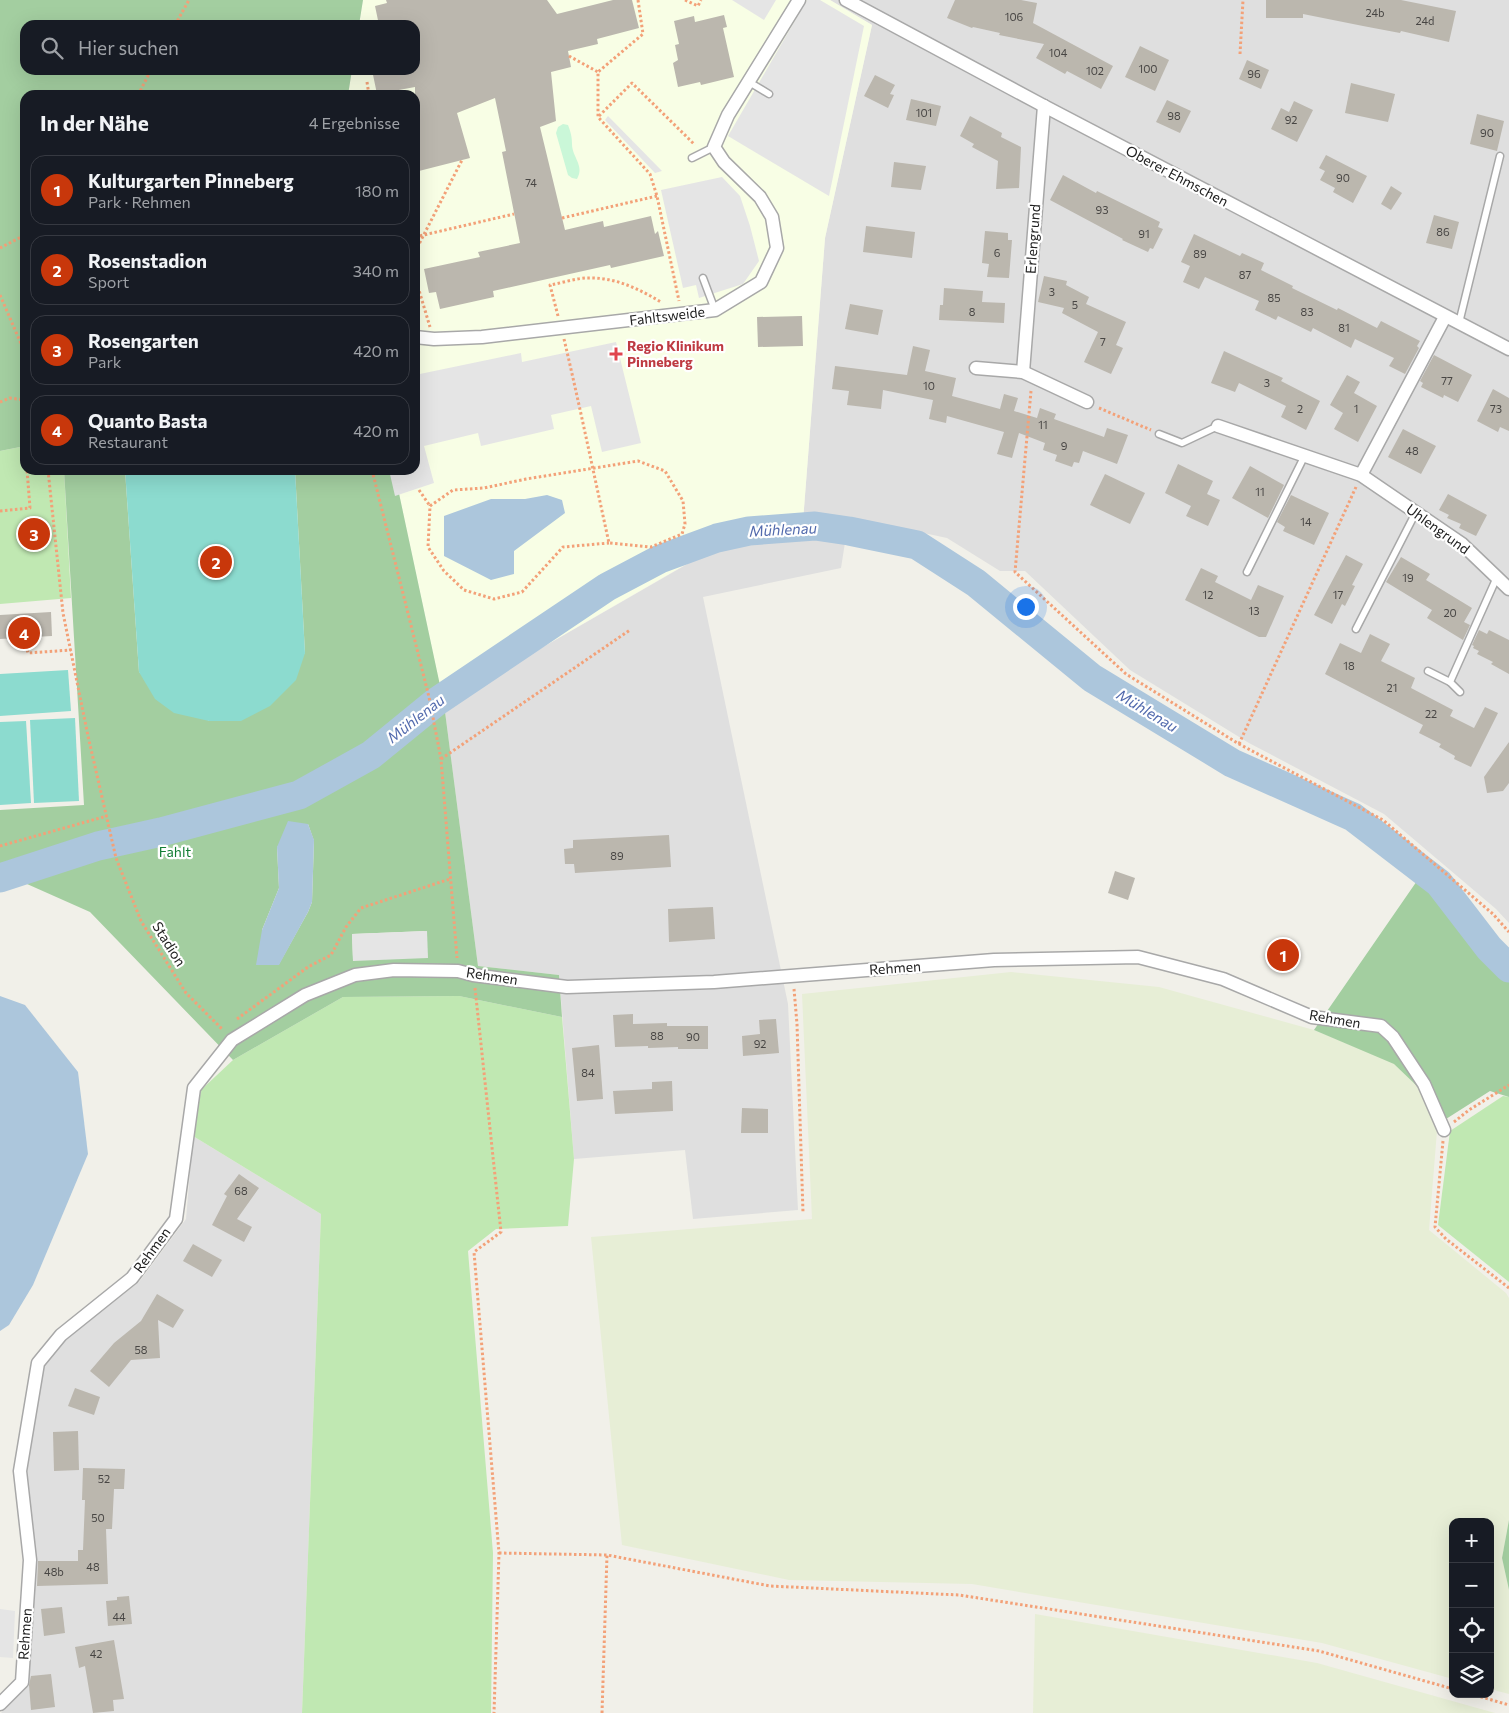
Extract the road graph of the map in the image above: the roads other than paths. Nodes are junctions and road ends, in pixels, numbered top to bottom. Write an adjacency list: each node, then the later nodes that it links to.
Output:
1 (799, 0): 3 (street)
2 (846, 0): 5 (street, Oberer Ehmschen)
3 (748, 82): 4 (lane); 6 (street)
4 (768, 94)
5 (1044, 106): 11 (street, Oberer Ehmschen); 16 (street, Erlengrund)
6 (714, 147): 8 (lane); 10 (street, Fahltsweide)
7 (1500, 156): 12 (lane)
8 (692, 158)
9 (703, 278): 10 (lane)
10 (715, 310): 13 (street, Fahltsweide)
11 (1445, 317): 12 (street, Oberer Ehmschen); 21 (street)
12 (1459, 323): 14 (street, Oberer Ehmschen)
13 (420, 338)
14 (1509, 349)
15 (976, 368): 16 (street)
16 (1028, 375): 17 (street)
17 (1087, 402)
18 (1218, 426): 19 (lane); 20 (street, Uhlengrund)
19 (1159, 434)
20 (1305, 455): 21 (street, Uhlengrund); 23 (lane)
21 (1361, 475): 22 (street, Uhlengrund)
22 (1416, 512): 24 (street, Uhlengrund); 26 (lane)
23 (1247, 572)
24 (1497, 578): 25 (street, Uhlengrund); 28 (lane)
25 (1509, 589)
26 (1356, 629)
27 (1428, 670): 28 (lane)
28 (1450, 682): 29 (lane)
29 (1460, 692)
30 (1444, 1130): 31 (street, Rehmen)
31 (0, 1704)

